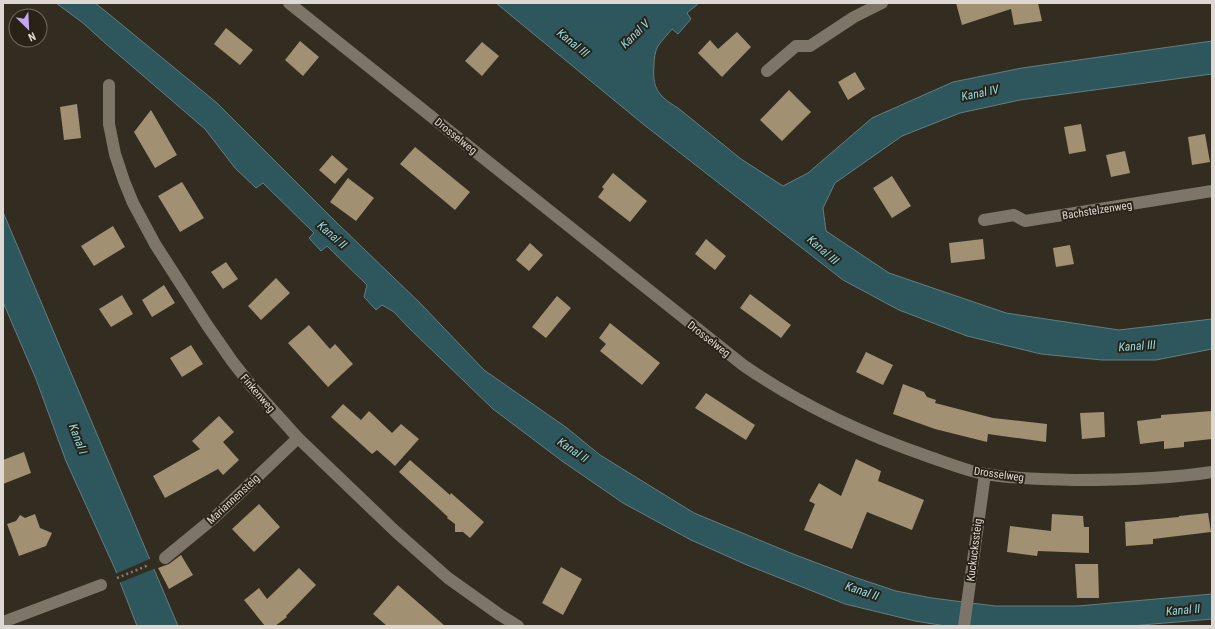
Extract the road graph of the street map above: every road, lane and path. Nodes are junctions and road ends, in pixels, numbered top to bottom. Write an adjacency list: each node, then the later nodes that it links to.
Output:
1 (289, 3): 9 (street, Drosselweg)
2 (882, 3): 3 (street)
3 (767, 71)
4 (109, 85): 7 (street, Finkenweg)
5 (1212, 191): 6 (street, Bachstelzenweg)
6 (984, 220)
7 (298, 438): 10 (street, Mariannensteig); 15 (street, Finkenweg)
8 (1212, 472): 9 (street, Drosselweg)
9 (984, 474): 16 (street, Kuckuckssteig)
10 (165, 558)
11 (150, 565): 12 (path)
12 (120, 577)
13 (101, 585): 14 (street)
14 (3, 622)
15 (518, 626)
16 (964, 626)

